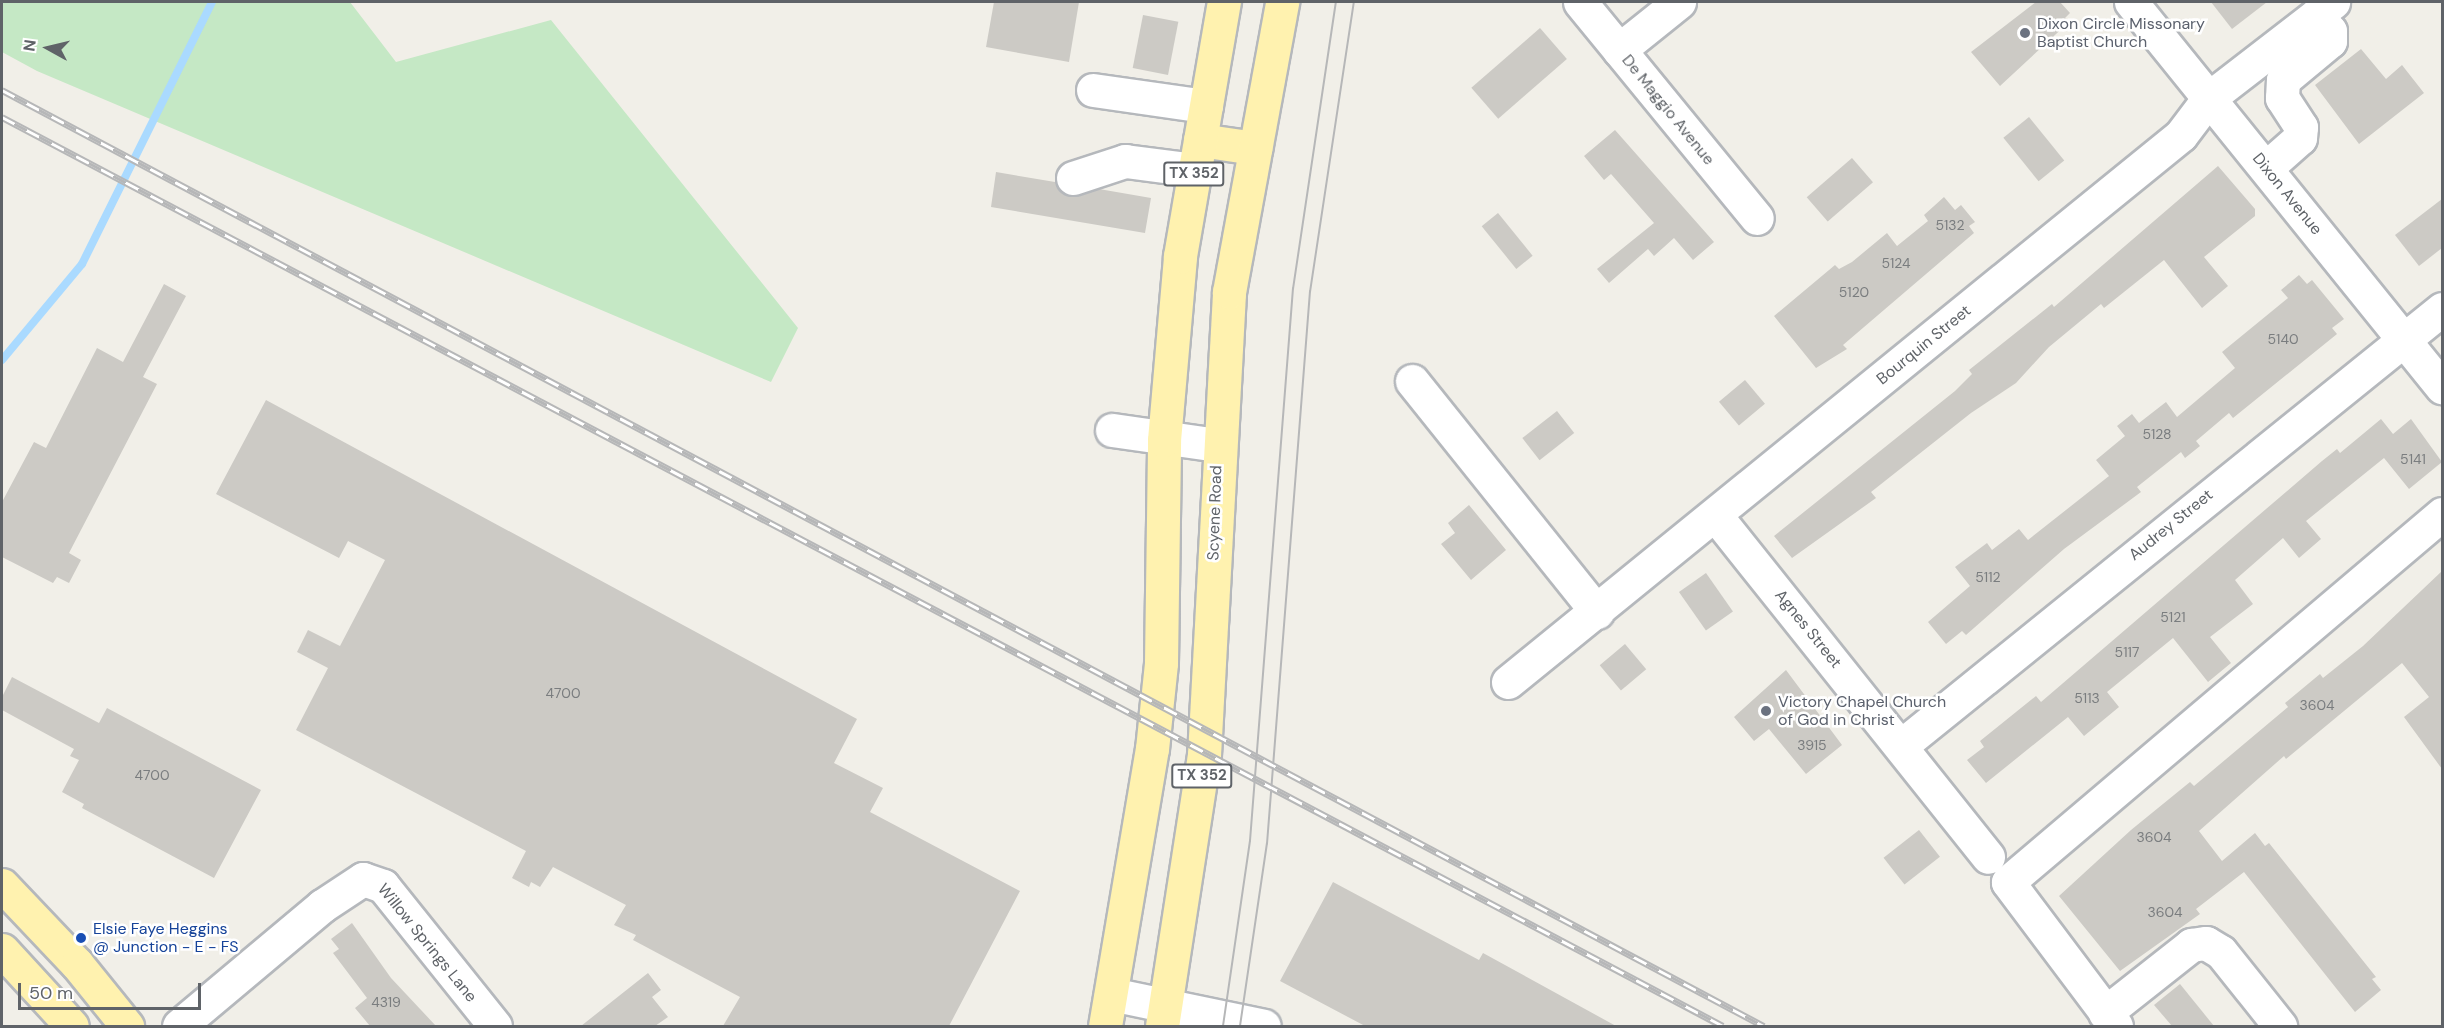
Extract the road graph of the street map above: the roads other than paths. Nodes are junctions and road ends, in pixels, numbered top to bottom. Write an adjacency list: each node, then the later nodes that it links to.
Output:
1 (1224, 2): 10 (main road, TX 352)
2 (1282, 2): 11 (main road, Scyene Road / TX 352)
3 (1580, 2): 7 (street, De Maggio Avenue)
4 (1679, 2): 7 (street)
5 (2131, 2): 9 (street, Dixon Avenue)
6 (2325, 8): 9 (street, Bourquin Street); 13 (street)
7 (1619, 50): 15 (street, De Maggio Avenue)
8 (1093, 90): 10 (street)
9 (2209, 98): 13 (street, Dixon Avenue); 24 (street, Bourquin Street)
10 (1206, 106): 12 (main road, TX 352)
11 (1255, 148): 12 (main road); 22 (main road, Scyene Road / TX 352)
12 (1198, 155): 14 (street); 21 (main road, TX 352)
13 (2266, 168): 17 (street, Dixon Avenue)
14 (1073, 178)
15 (1757, 218)
16 (2442, 309): 17 (street, Audrey Street)
17 (2402, 337): 19 (street, Dixon Avenue); 27 (street, Audrey Street)
18 (1412, 381): 25 (street)
19 (2442, 387)
20 (1112, 430): 21 (street)
21 (1164, 440): 22 (street); 31 (main road, TX 352)
22 (1218, 445): 32 (main road, Scyene Road / TX 352)
23 (2442, 514): 33 (street)
24 (1716, 516): 25 (street, Bourquin Street); 27 (street, Agnes Street)
25 (1597, 612): 26 (street, Bourquin Street)
26 (1508, 682)
27 (1902, 745): 28 (street, Agnes Street)
28 (1988, 857)
29 (2, 885): 35 (main road)
30 (2, 950): 34 (main road)
31 (1111, 994): 32 (street); 38 (main road, TX 352)
32 (1164, 1015): 39 (street)
33 (2111, 1019): 40 (street)
34 (72, 1026)
35 (127, 1026)
36 (179, 1026): 37 (street, Willow Springs Lane)
37 (495, 1026)
38 (1105, 1026)
39 (1264, 1026)
40 (2280, 1026)

